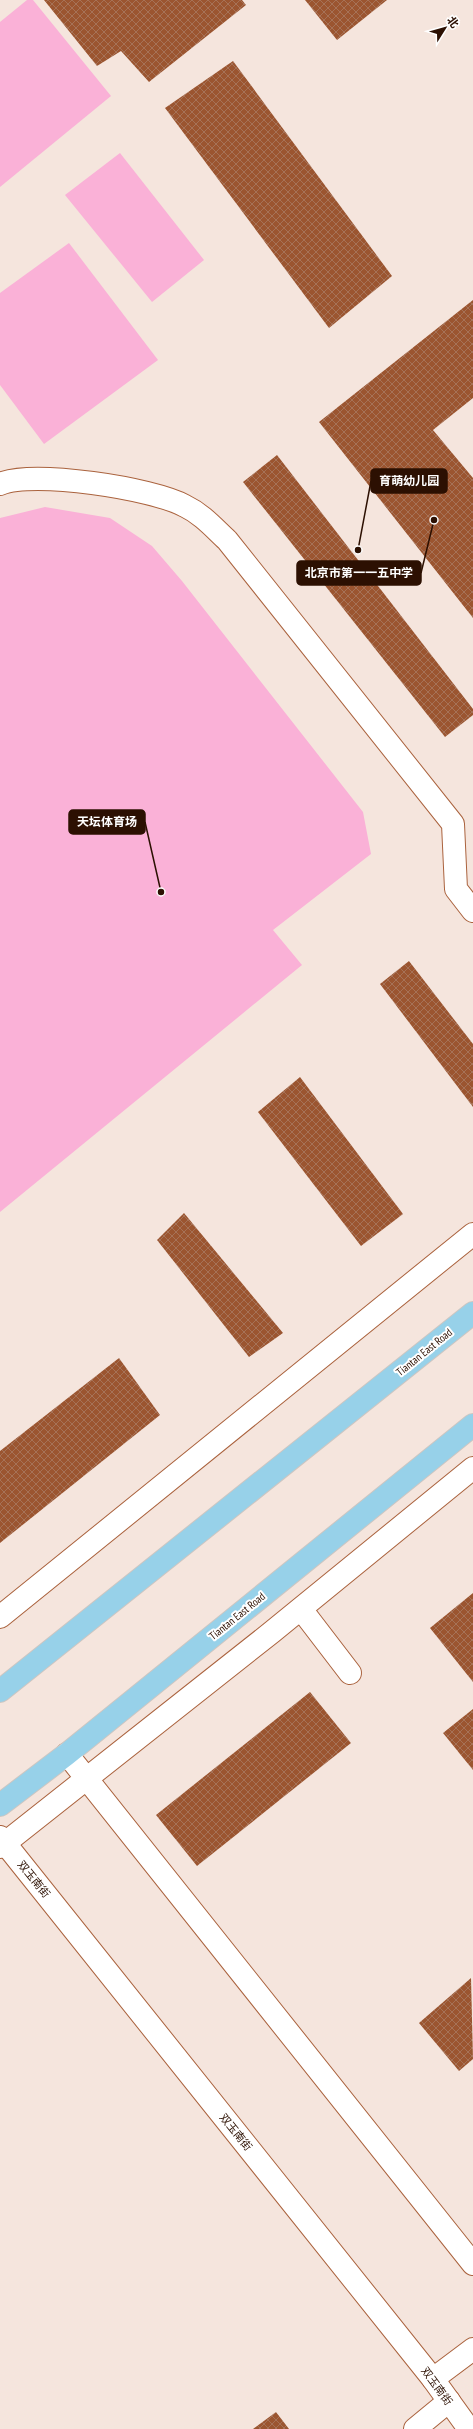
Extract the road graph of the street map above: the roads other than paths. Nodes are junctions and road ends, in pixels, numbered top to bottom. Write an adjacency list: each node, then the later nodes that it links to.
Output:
1 (0, 484): 2 (street)
2 (473, 911)
3 (473, 1234): 8 (street)
4 (473, 1313): 10 (main road, Tiantan East Road)
5 (473, 1425): 11 (main road, Tiantan East Road)
6 (473, 1468): 7 (street)
7 (301, 1609): 9 (street); 12 (street)
8 (0, 1617)
9 (350, 1673)
10 (0, 1691)
11 (66, 1754): 12 (street); 13 (main road, Tiantan East Road)
12 (86, 1779): 14 (street); 15 (street)
13 (0, 1805)
14 (2, 1843): 17 (street, 双玉南街)
15 (473, 2264)
16 (473, 2348): 17 (street)
17 (433, 2378): 18 (street, 双玉南街)
18 (449, 2401): 19 (street); 20 (street, 双玉南街)
19 (415, 2429)
20 (469, 2429)

